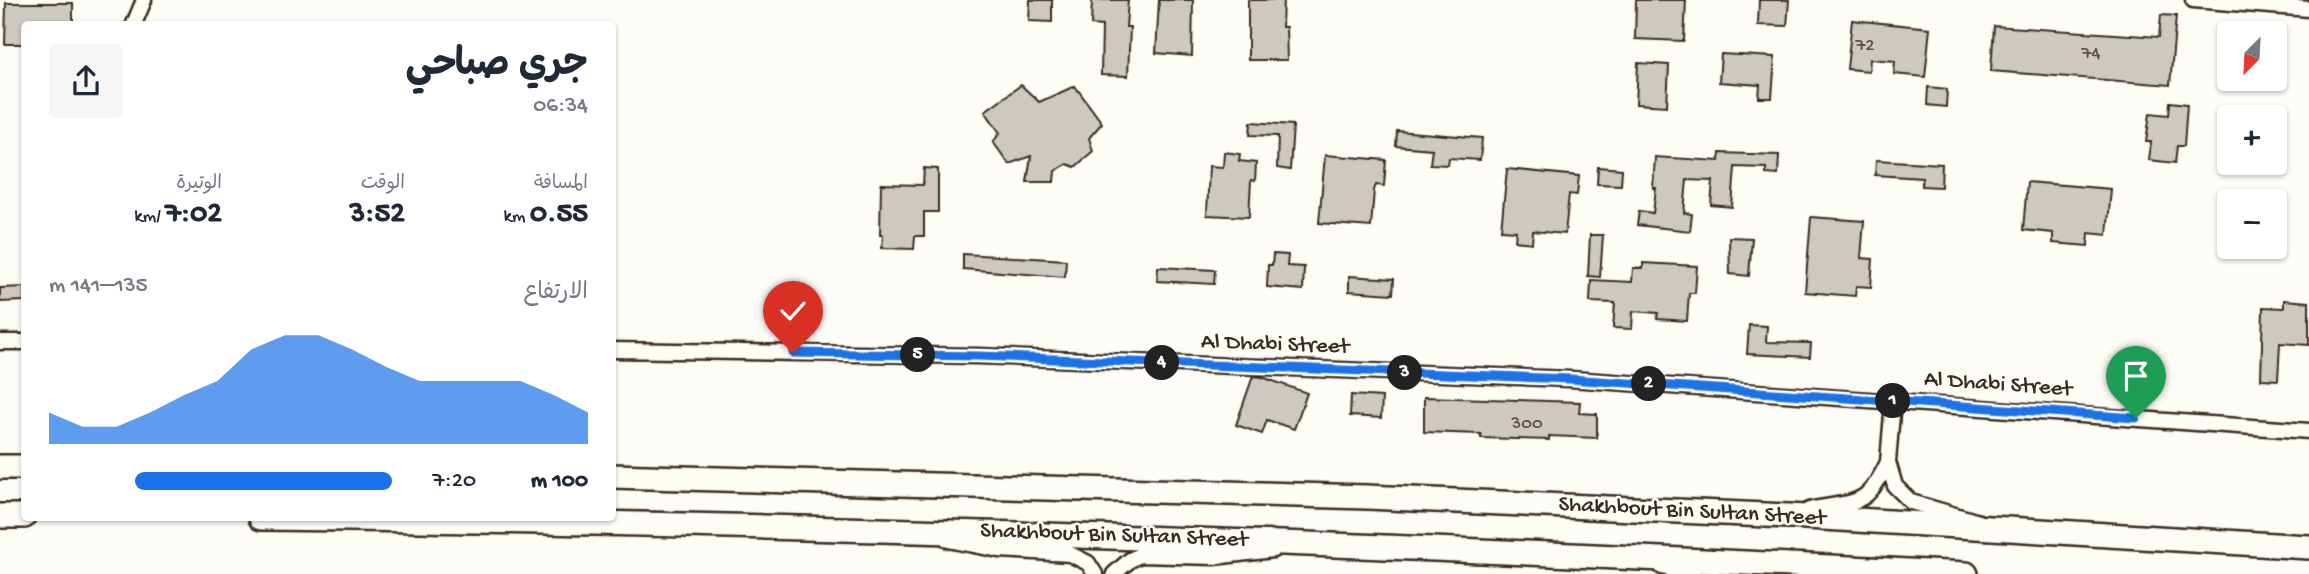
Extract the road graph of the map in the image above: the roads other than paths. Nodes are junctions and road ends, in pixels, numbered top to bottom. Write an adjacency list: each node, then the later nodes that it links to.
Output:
1 (144, 0): 4 (street)
2 (2193, 0): 3 (street)
3 (2309, 9)
4 (135, 21)
5 (0, 342): 6 (street)
6 (21, 342)
7 (616, 350): 8 (street, Al Dhabi Street)
8 (1893, 401): 9 (street, Al Dhabi Street); 10 (street, Al Dhabi Street)
9 (2309, 431)
10 (1888, 463): 16 (street, Al Dhabi Street); 18 (street)
11 (0, 467): 12 (main road)
12 (21, 467)
13 (616, 475): 16 (main road, Shakhbout Bin Sultan Street)
14 (0, 516): 15 (main road)
15 (21, 516)
16 (1789, 516): 18 (main road, Shakhbout Bin Sultan Street)
17 (552, 521): 19 (main road, Shakhbout Bin Sultan Street)
18 (1992, 527): 21 (main road, Shakhbout Bin Sultan Street)
19 (916, 530): 20 (main road, Shakhbout Bin Sultan Street); 23 (street)
20 (1300, 543): 22 (main road, Shakhbout Bin Sultan Street); 24 (street)
21 (2309, 547)
22 (1637, 557): 25 (street); 26 (main road, Shakhbout Bin Sultan Street)
23 (1095, 574)
24 (1114, 574)
25 (1692, 574)
26 (1966, 574)

